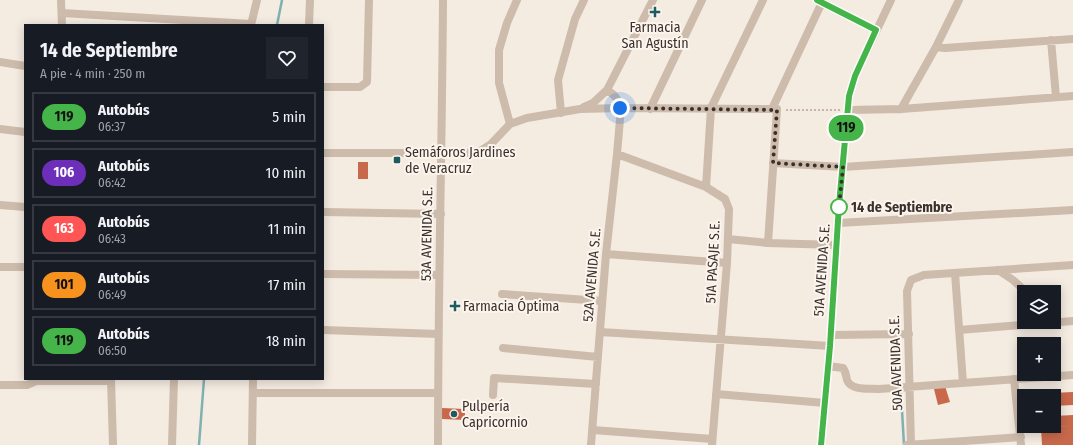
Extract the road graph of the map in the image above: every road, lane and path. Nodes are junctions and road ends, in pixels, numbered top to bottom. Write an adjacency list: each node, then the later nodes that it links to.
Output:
1 (61, 0): 14 (street)
2 (257, 0): 17 (street)
3 (310, 0): 18 (street)
4 (369, 0): 25 (street)
5 (443, 0): 42 (street, 53A AVENIDA S.E.)
6 (517, 0): 37 (street)
7 (584, 0): 36 (street)
8 (653, 0): 26 (street)
9 (702, 0): 32 (street)
10 (763, 0): 30 (street)
11 (891, 0): 19 (street, 51A AVENIDA S.E.)
12 (958, 0): 22 (street)
13 (821, 1): 19 (street); 33 (street)
14 (62, 12): 15 (street); 16 (street)
15 (62, 24)
16 (236, 24)
17 (251, 24)
18 (309, 24)
19 (876, 30): 35 (street, 51A AVENIDA S.E.)
20 (1073, 39): 21 (street)
21 (1051, 40): 22 (street); 28 (street)
22 (936, 47): 34 (street)
23 (0, 62): 24 (street)
24 (24, 66)
25 (324, 87)
26 (607, 90): 29 (street); 31 (street)
27 (1073, 96): 28 (street)
28 (1056, 97): 34 (street)
29 (620, 108): 31 (street); 32 (street); 43 (street, 52A AVENIDA S.E.)
30 (711, 108): 32 (street); 33 (street); 46 (street)
31 (580, 109): 36 (street)
32 (650, 109)
33 (774, 109): 35 (path); 44 (street)
34 (901, 109): 35 (street)
35 (848, 110): 45 (street, 51A AVENIDA S.E.)
36 (561, 113): 37 (street)
37 (510, 124): 42 (street)
38 (0, 128): 39 (street)
39 (24, 132)
40 (1073, 152): 45 (street)
41 (324, 153): 42 (street)
42 (442, 154): 51 (street, 53A AVENIDA S.E.)
43 (617, 154): 46 (street, 51A PASAJE S.E.); 56 (street, 52A AVENIDA S.E.)
44 (773, 163): 45 (street); 54 (street)
45 (843, 167): 52 (street, 51A AVENIDA S.E.)
46 (706, 187): 53 (street, 51A PASAJE S.E.)
47 (0, 205): 48 (street)
48 (24, 207)
49 (1073, 210): 52 (street)
50 (324, 212): 51 (street)
51 (441, 214): 64 (street, 53A AVENIDA S.E.)
52 (838, 223): 55 (street, 51A AVENIDA S.E.)
53 (728, 239): 54 (street); 57 (street, 51A PASAJE S.E.)
54 (768, 243): 55 (street)
55 (836, 245): 76 (street, 51A AVENIDA S.E.)
56 (606, 254): 57 (street); 67 (street, 52A AVENIDA S.E.)
57 (727, 263): 77 (street, 51A PASAJE S.E.)
58 (1073, 264): 61 (street)
59 (0, 266): 60 (street)
60 (24, 266)
61 (998, 270): 62 (street); 65 (street)
62 (955, 273): 72 (street); 75 (street, 50A AVENIDA S.E.)
63 (324, 274): 64 (street)
64 (439, 275): 74 (street, 53A AVENIDA S.E.)
65 (1018, 285)
66 (502, 294): 67 (street)
67 (602, 301): 73 (street, 52A AVENIDA S.E.)
68 (1061, 321): 69 (street)
69 (1073, 321)
70 (1017, 325): 72 (street)
71 (324, 330): 74 (street)
72 (959, 330): 88 (street)
73 (600, 332): 77 (street); 80 (street, 52A AVENIDA S.E.)
74 (438, 334): 93 (street, 53A AVENIDA S.E.)
75 (909, 334): 76 (street); 91 (street, 50A AVENIDA S.E.)
76 (831, 335): 78 (street, 51A AVENIDA S.E.)
77 (721, 339): 78 (street); 95 (street, 51A PASAJE S.E.)
78 (830, 346): 81 (street, 51A AVENIDA S.E.)
79 (503, 348): 80 (street)
80 (598, 357): 89 (street, 52A AVENIDA S.E.)
81 (828, 366): 91 (street); 96 (street, 51A AVENIDA S.E.)
82 (1073, 375): 83 (street)
83 (1014, 379): 88 (street); 98 (street)
84 (36, 380): 85 (street); 90 (street)
85 (111, 380): 100 (street)
86 (174, 380): 101 (street)
87 (253, 380): 92 (street)
88 (963, 383): 91 (street)
89 (596, 384): 94 (street); 97 (street, 52A AVENIDA S.E.)
90 (0, 385)
91 (910, 386): 106 (street, 50A AVENIDA S.E.)
92 (253, 393): 93 (street); 102 (street)
93 (438, 393): 103 (street, 53A AVENIDA S.E.)
94 (493, 394)
95 (716, 394): 96 (street); 99 (street, 51A PASAJE S.E.)
96 (825, 403): 105 (street, 51A AVENIDA S.E.)
97 (592, 430): 99 (street); 104 (street, 52A AVENIDA S.E.)
98 (1021, 441): 106 (street)
99 (712, 442)
100 (113, 445)
101 (172, 445)
102 (252, 445)
103 (438, 445)
104 (591, 445)
105 (821, 445)
106 (909, 445)

